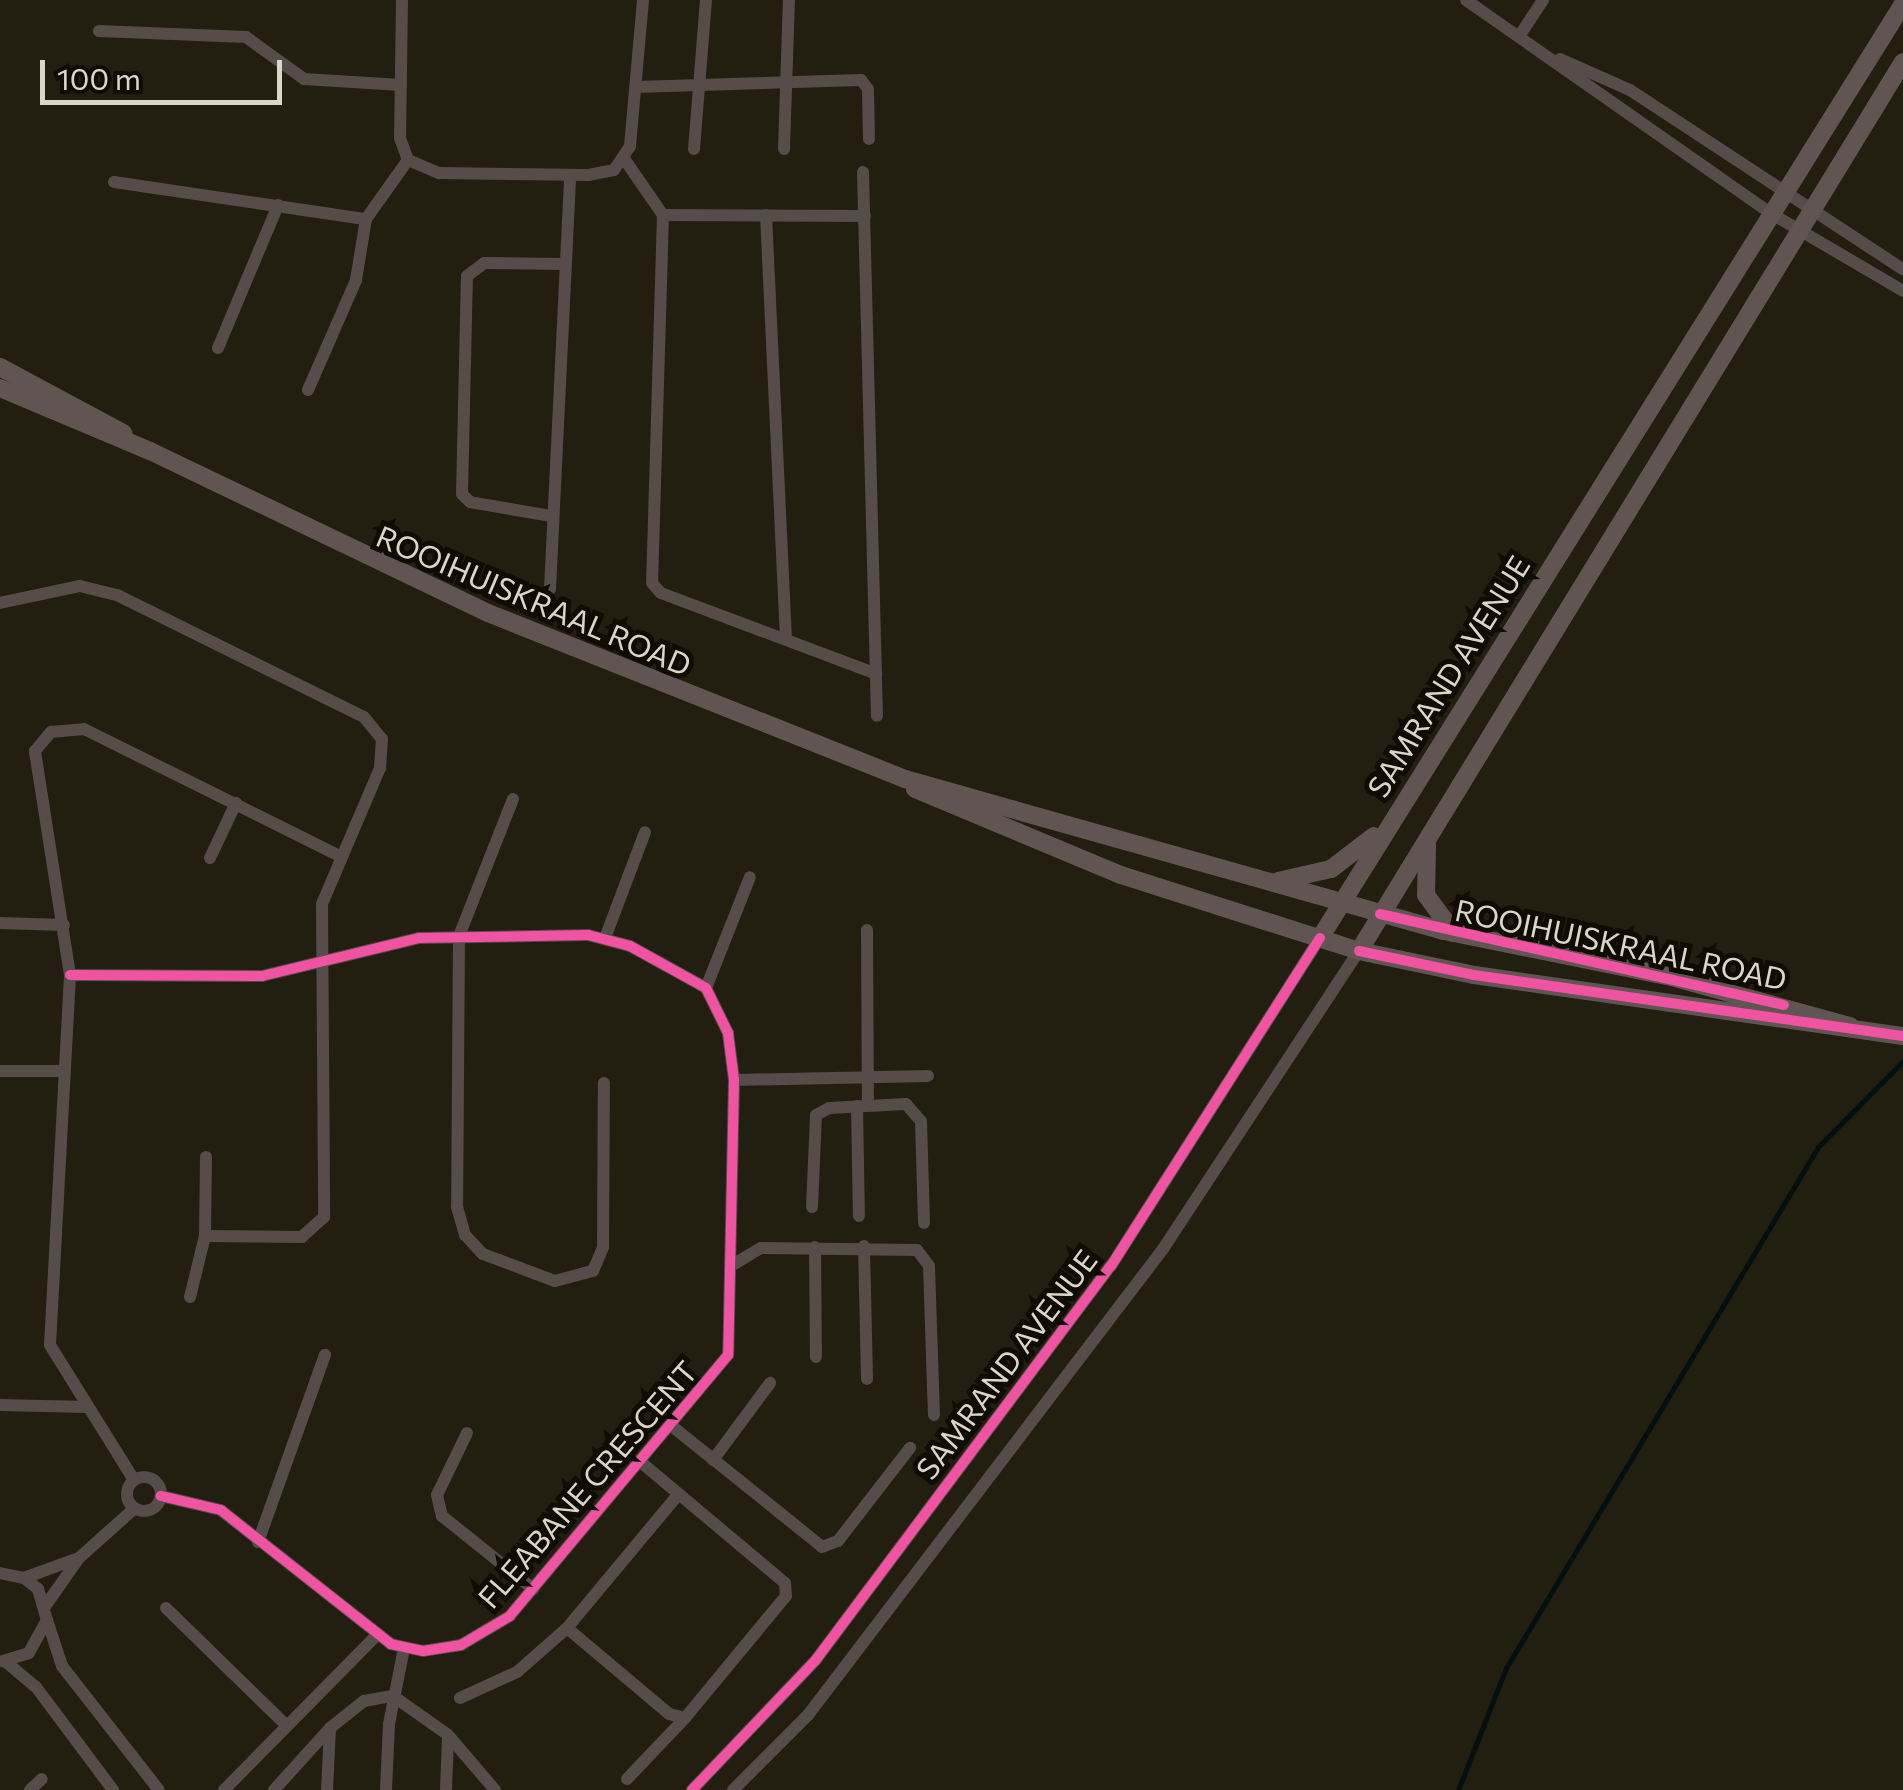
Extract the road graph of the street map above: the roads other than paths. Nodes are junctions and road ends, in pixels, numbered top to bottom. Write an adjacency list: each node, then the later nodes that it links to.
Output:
1 (402, 0): 13 (street)
2 (643, 0): 14 (street)
3 (706, 0): 15 (street)
4 (790, 0): 12 (street)
5 (1466, 0): 9 (street)
6 (1543, 0): 9 (street)
7 (1903, 4): 24 (main road, SAMRAND AVENUE)
8 (99, 31): 13 (street)
9 (1520, 35): 10 (street)
10 (1557, 58): 24 (street); 28 (street)
11 (1903, 62): 26 (main road, SAMRAND AVENUE)
12 (786, 82): 15 (street); 16 (street); 18 (street)
13 (401, 85): 19 (street)
14 (636, 87): 15 (street); 20 (street)
15 (698, 87): 17 (street)
16 (868, 140)
17 (694, 149)
18 (784, 149)
19 (408, 160): 22 (street); 31 (street)
20 (625, 160): 22 (street); 27 (street)
21 (863, 172): 30 (street)
22 (570, 174): 33 (street)
23 (114, 182): 25 (street)
24 (1786, 191): 26 (street); 28 (main road, SAMRAND AVENUE)
25 (278, 205): 31 (street); 36 (street)
26 (1810, 208): 32 (main road, SAMRAND AVENUE); 34 (street)
27 (663, 214): 29 (street); 44 (street)
28 (1772, 214): 32 (street); 50 (main road, SAMRAND AVENUE)
29 (766, 215): 30 (street); 44 (street)
30 (865, 216): 45 (street)
31 (366, 219): 39 (street)
32 (1798, 228): 35 (street); 52 (main road, SAMRAND AVENUE)
33 (562, 264): 41 (street); 41 (street)
34 (1903, 269)
35 (1903, 291)
36 (218, 348)
37 (0, 367): 40 (main road, ROOIHUISKRAAL ROAD)
38 (0, 388): 40 (main road, ROOIHUISKRAAL ROAD)
39 (308, 390)
40 (150, 452): 47 (main road, ROOIHUISKRAAL ROAD)
41 (551, 516): 42 (street)
42 (550, 589)
43 (0, 604): 53 (street)
44 (786, 640): 45 (street)
45 (876, 674): 46 (street)
46 (877, 716)
47 (905, 779): 56 (main road, ROOIHUISKRAAL ROAD); 65 (main road, ROOIHUISKRAAL ROAD)
48 (514, 800): 63 (street)
49 (236, 803): 53 (street); 54 (street); 60 (street)
50 (1386, 825): 56 (main road); 57 (main road, SAMRAND AVENUE)
51 (645, 832): 64 (street)
52 (1428, 836): 58 (main road, SAMRAND AVENUE); 62 (main road)
53 (338, 855): 67 (street)
54 (210, 858)
55 (750, 877): 69 (street)
56 (1273, 882): 57 (main road, ROOIHUISKRAAL ROAD)
57 (1340, 903): 58 (main road, ROOIHUISKRAAL ROAD); 65 (main road, SAMRAND AVENUE)
58 (1380, 914): 62 (main road, ROOIHUISKRAAL ROAD); 66 (main road, SAMRAND AVENUE)
59 (0, 923): 60 (street)
60 (64, 926): 68 (street)
61 (867, 930): 74 (street)
62 (1455, 934): 70 (main road, ROOIHUISKRAAL ROAD)
63 (459, 936): 64 (street); 67 (street); 77 (street)
64 (605, 938): 69 (street)
65 (1320, 938): 66 (main road, ROOIHUISKRAAL ROAD); 133 (street, SAMRAND AVENUE)
66 (1359, 951): 70 (main road, ROOIHUISKRAAL ROAD); 134 (street, SAMRAND AVENUE)
67 (320, 963): 68 (street); 83 (street)
68 (70, 975): 73 (street)
69 (706, 988): 76 (street, FLEABANE CRESCENT)
70 (1852, 1026): 71 (main road, ROOIHUISKRAAL ROAD)
71 (1903, 1036)
72 (0, 1071): 73 (street)
73 (64, 1071): 93 (street)
74 (867, 1076): 75 (street); 76 (street); 78 (street)
75 (928, 1076)
76 (734, 1080): 86 (street, FLEABANE CRESCENT)
77 (604, 1083)
78 (862, 1106): 80 (street); 81 (street); 82 (street)
79 (206, 1157): 83 (street)
80 (812, 1207)
81 (859, 1216)
82 (924, 1223)
83 (205, 1236): 87 (street)
84 (815, 1246): 85 (street); 86 (street); 89 (street)
85 (864, 1246): 90 (street); 94 (street)
86 (734, 1264): 95 (street, FLEABANE CRESCENT)
87 (190, 1297)
88 (325, 1355): 104 (street)
89 (816, 1357)
90 (867, 1380)
91 (770, 1383): 98 (street)
92 (0, 1406): 93 (street)
93 (86, 1407): 100 (street)
94 (934, 1414)
95 (673, 1427): 98 (street); 99 (street, FLEABANE CRESCENT)
96 (466, 1432): 108 (street)
97 (910, 1448): 98 (street)
98 (713, 1460)
99 (642, 1462): 102 (street); 108 (street, FLEABANE CRESCENT)
100 (134, 1480): 101 (street); 103 (street)
101 (160, 1496): 103 (street); 104 (street, FLEABANE CRESCENT)
102 (677, 1496): 112 (street); 118 (street)
103 (134, 1508): 105 (street)
104 (258, 1542): 113 (street, FLEABANE CRESCENT)
105 (78, 1558): 107 (street); 109 (street)
106 (0, 1573): 107 (street)
107 (24, 1578): 109 (street)
108 (533, 1590): 114 (street, FLEABANE CRESCENT)
109 (46, 1605): 111 (street)
110 (166, 1608): 119 (street)
111 (47, 1620): 115 (street); 126 (street)
112 (567, 1628): 117 (street); 118 (street)
113 (375, 1637): 114 (street, FLEABANE CRESCENT); 119 (street)
114 (404, 1648): 116 (street)
115 (3, 1661): 125 (street)
116 (393, 1696): 120 (street); 121 (street); 130 (street)
117 (460, 1698)
118 (685, 1718): 123 (street)
119 (287, 1726): 127 (street)
120 (330, 1728): 128 (street); 129 (street)
121 (448, 1735): 131 (street); 132 (street)
122 (42, 1779): 124 (street)
123 (628, 1780)
124 (30, 1790)
125 (113, 1790)
126 (158, 1790)
127 (224, 1790)
128 (274, 1790)
129 (327, 1790)
130 (386, 1790)
131 (446, 1790)
132 (495, 1790)
133 (692, 1790)
134 (733, 1790)

